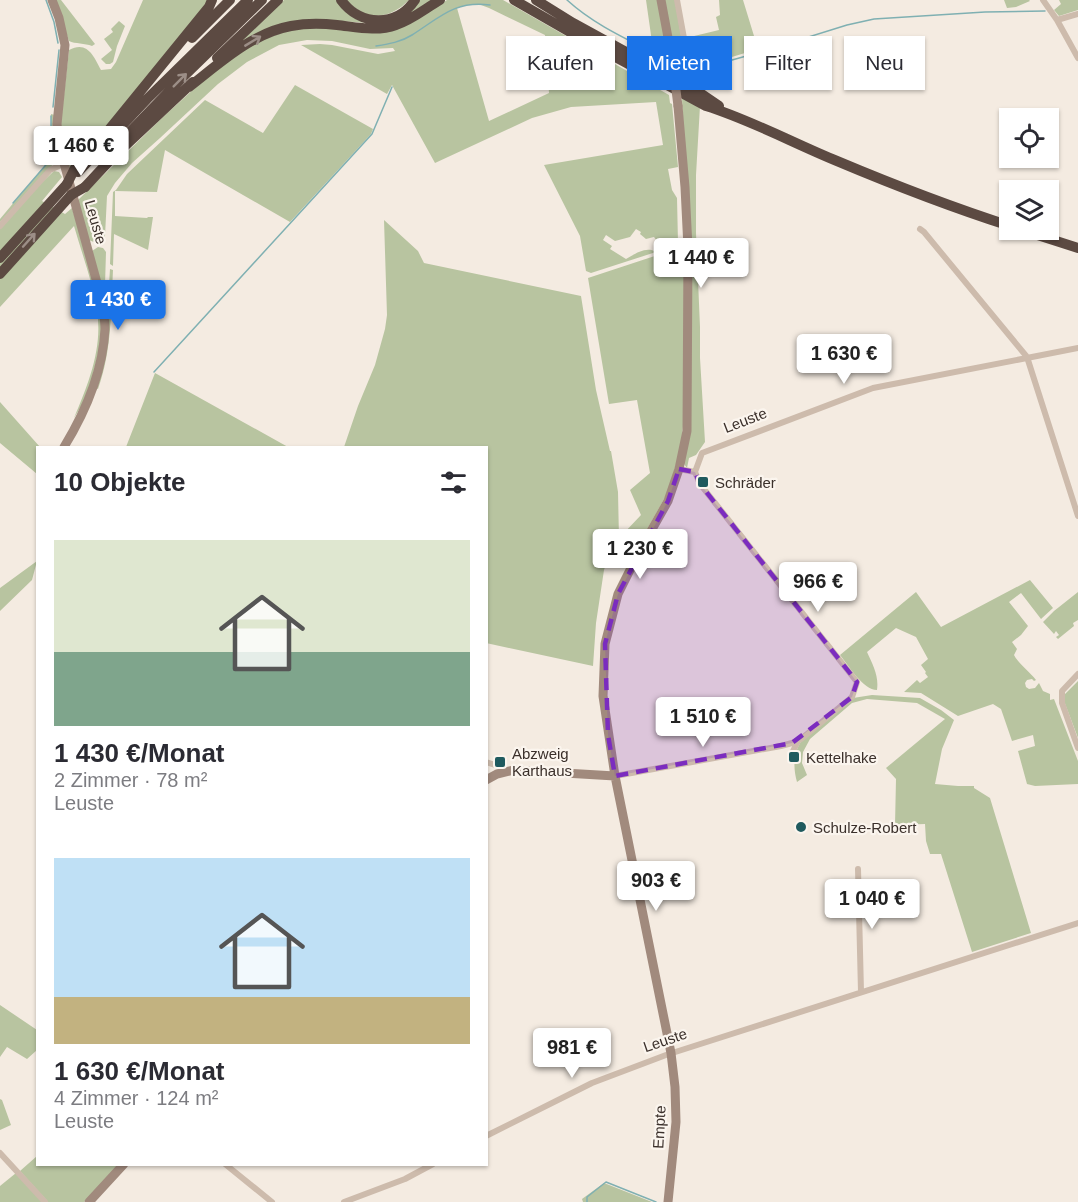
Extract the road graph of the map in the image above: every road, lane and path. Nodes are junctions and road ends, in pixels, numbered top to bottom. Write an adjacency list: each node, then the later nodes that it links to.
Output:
1 (52, 0): 24 (main road, Leuste)
2 (212, 0): 21 (highway)
3 (230, 0): 21 (highway)
4 (248, 0): 25 (highway)
5 (262, 0): 26 (highway, one-way to 5)
6 (278, 0): 22 (highway)
7 (341, 0): 8 (highway)
8 (414, 0)
9 (440, 0): 22 (highway, one-way to 9)
10 (514, 0): 23 (highway)
11 (536, 0): 18 (highway)
12 (554, 0): 18 (highway)
13 (661, 0): 37 (main road, Empte, bridge)
14 (677, 0): 19 (street)
15 (1043, 0): 17 (street)
16 (1078, 14): 17 (street)
17 (1057, 20): 20 (street)
18 (573, 23): 23 (highway)
19 (684, 36)
20 (1078, 58)
21 (154, 75): 25 (highway)
22 (189, 87): 26 (highway)
23 (729, 113): 27 (highway)
24 (63, 164): 28 (street); 36 (main road, Leuste)
25 (76, 170): 32 (highway, bridge)
26 (83, 185): 33 (highway, one-way to 26, bridge)
27 (999, 222)
28 (0, 226)
29 (920, 229): 35 (street)
30 (1053, 240): 31 (highway)
31 (1078, 248)
32 (0, 258)
33 (0, 274)
34 (1078, 348): 35 (street, Leuste)
35 (1027, 357): 38 (street, Leuste); 39 (street)
36 (65, 446)
37 (679, 469): 38 (street); 46 (main road, Empte)
38 (696, 472): 41 (street)
39 (1078, 516)
40 (1078, 674): 43 (street)
41 (798, 741): 42 (street); 42 (street)
42 (781, 746): 46 (street)
43 (1078, 748)
44 (488, 763): 45 (street)
45 (505, 771): 46 (main road); 47 (main road)
46 (615, 776): 51 (main road, Empte)
47 (488, 779)
48 (858, 869): 50 (street)
49 (1078, 923): 50 (street, Leuste)
50 (861, 992): 51 (street, Leuste)
51 (672, 1053): 52 (street, Leuste); 61 (main road, Empte)
52 (488, 1135)
53 (0, 1153): 57 (street)
54 (122, 1166): 58 (main road)
55 (227, 1166): 59 (street)
56 (429, 1166): 60 (street)
57 (45, 1202)
58 (89, 1202)
59 (272, 1202)
60 (344, 1202)
61 (668, 1202)

